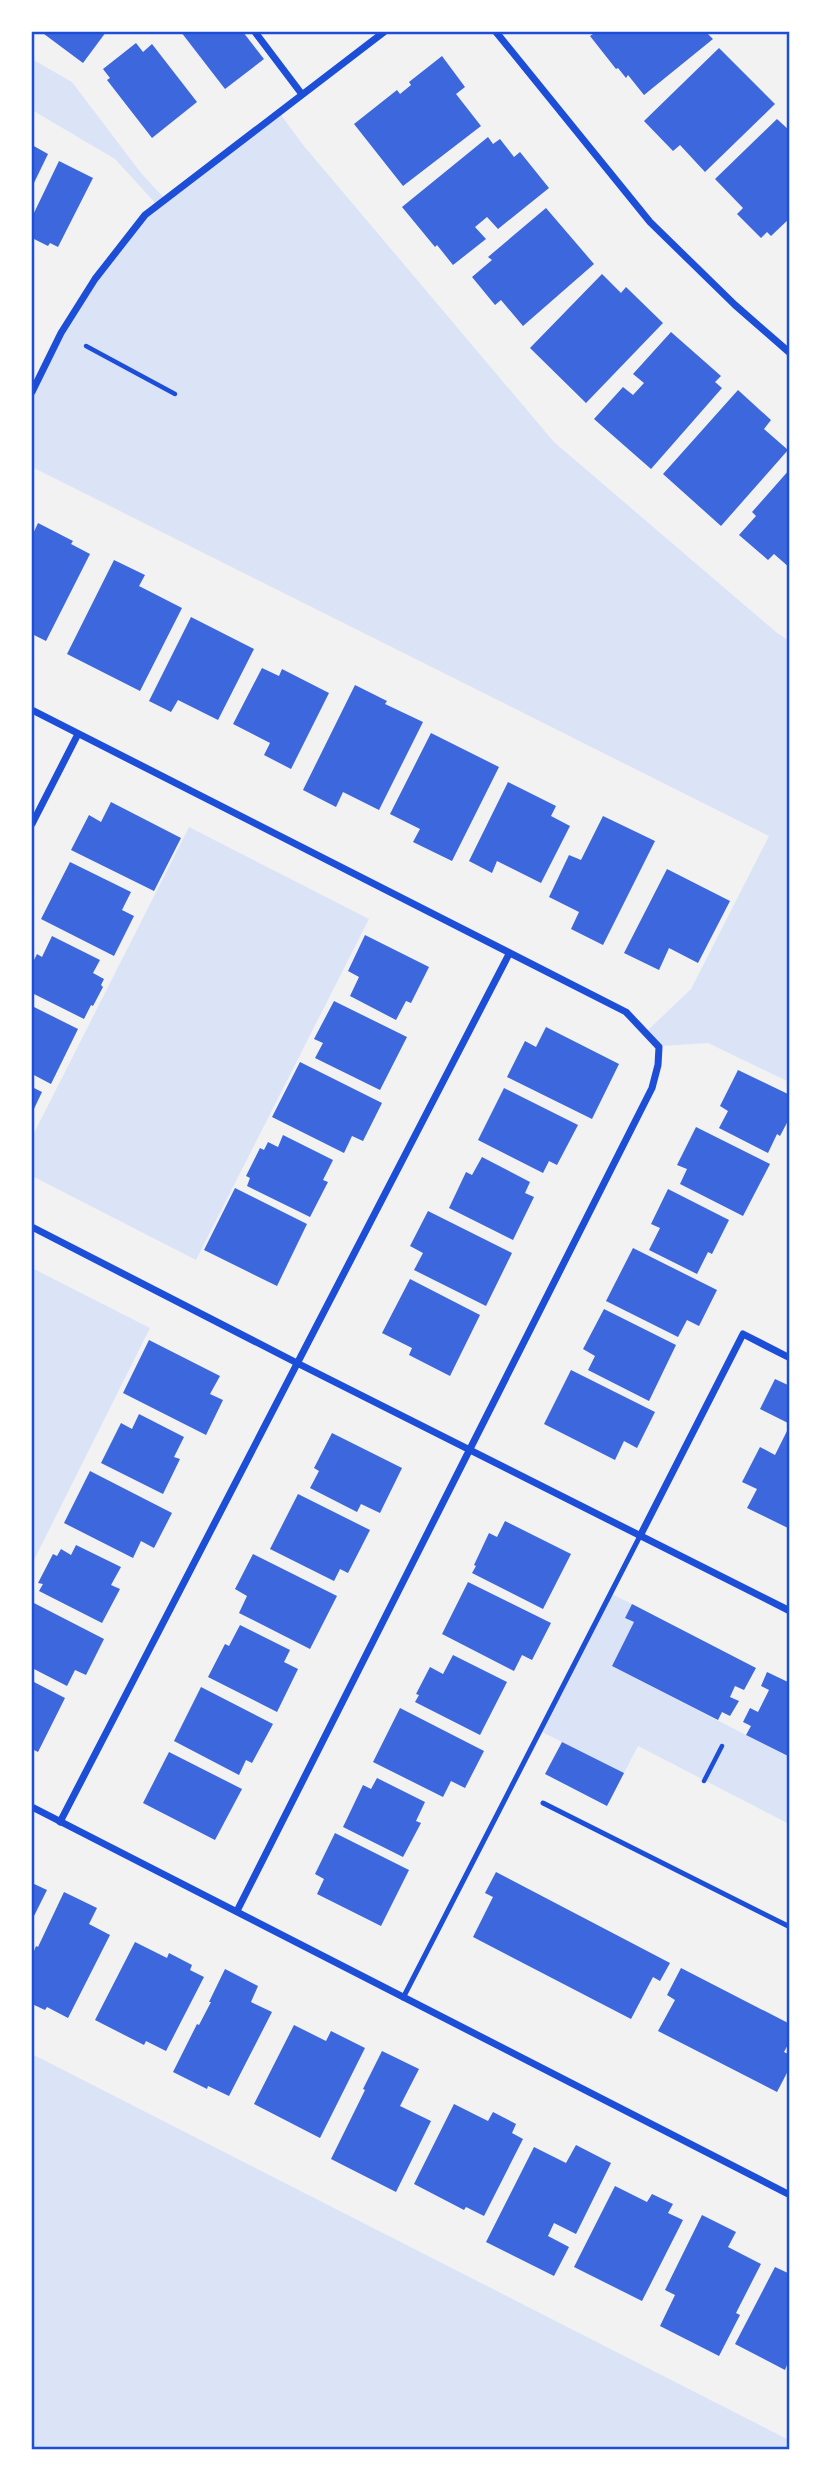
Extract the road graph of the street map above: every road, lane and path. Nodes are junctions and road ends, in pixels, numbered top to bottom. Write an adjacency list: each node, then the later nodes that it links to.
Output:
1 (255, 32): 4 (street)
2 (384, 32): 4 (street)
3 (496, 32): 6 (street)
4 (301, 93): 7 (street)
5 (86, 346): 8 (path)
6 (789, 353)
7 (32, 392)
8 (175, 394)
9 (32, 710): 10 (street)
10 (78, 734): 11 (street); 12 (street)
11 (32, 824)
12 (509, 954): 15 (street); 16 (street)
13 (32, 1227): 15 (street)
14 (789, 1357): 17 (street)
15 (297, 1363): 16 (street); 23 (street)
16 (470, 1450): 17 (street); 24 (street)
17 (640, 1536): 18 (street); 26 (lane)
18 (789, 1611)
19 (722, 1746): 20 (path)
20 (705, 1780)
21 (542, 1803): 25 (lane)
22 (32, 1807): 23 (street)
23 (60, 1822): 24 (street)
24 (237, 1911): 26 (street)
25 (789, 1927)
26 (403, 1998): 27 (street)
27 (789, 2195)

